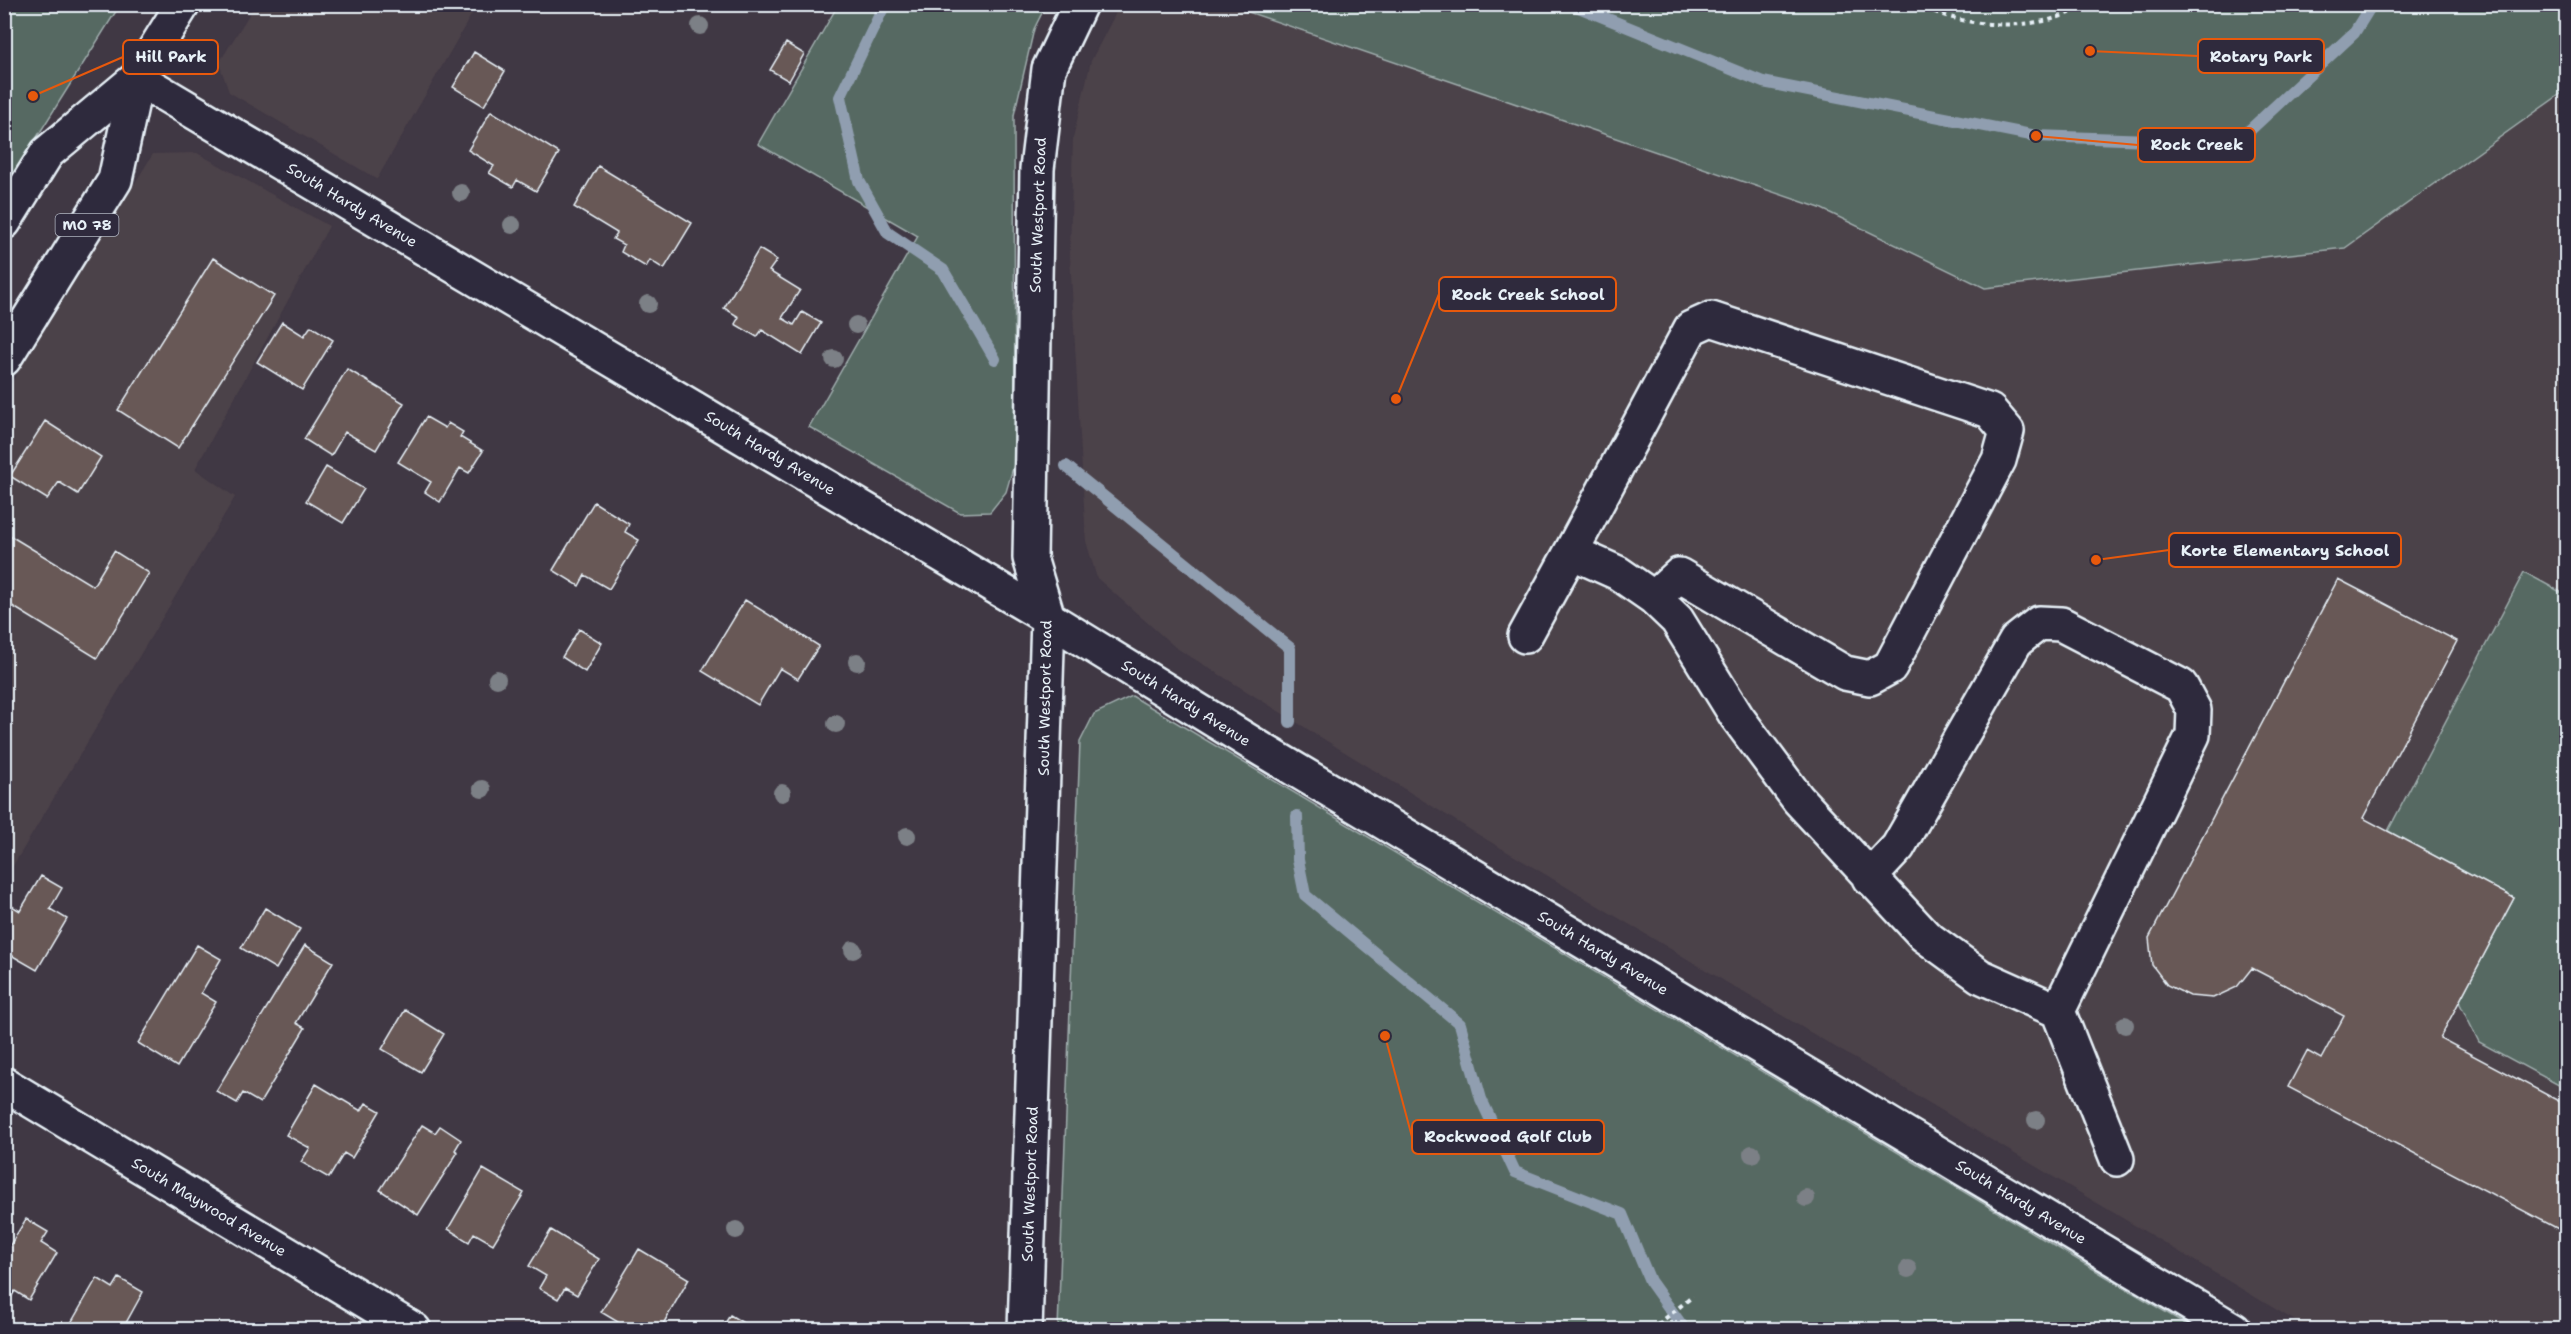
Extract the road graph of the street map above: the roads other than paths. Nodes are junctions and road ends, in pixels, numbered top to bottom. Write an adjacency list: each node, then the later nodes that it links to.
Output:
1 (183, 4): 3 (street, MO 78)
2 (1080, 4): 8 (street, South Westport Road)
3 (137, 78): 4 (street, MO 78); 5 (street, MO 78); 8 (street, South Hardy Avenue)
4 (4, 222)
5 (4, 359)
6 (1571, 552): 7 (street); 7 (street); 9 (street)
7 (1654, 598): 10 (street)
8 (1048, 618): 15 (street, South Westport Road); 16 (street, South Hardy Avenue)
9 (1525, 636)
10 (1869, 878): 11 (street); 11 (street)
11 (2058, 1011): 13 (street)
12 (4, 1084): 14 (street, South Maywood Avenue)
13 (2117, 1158)
14 (414, 1329)
15 (1025, 1329)
16 (2234, 1329)

